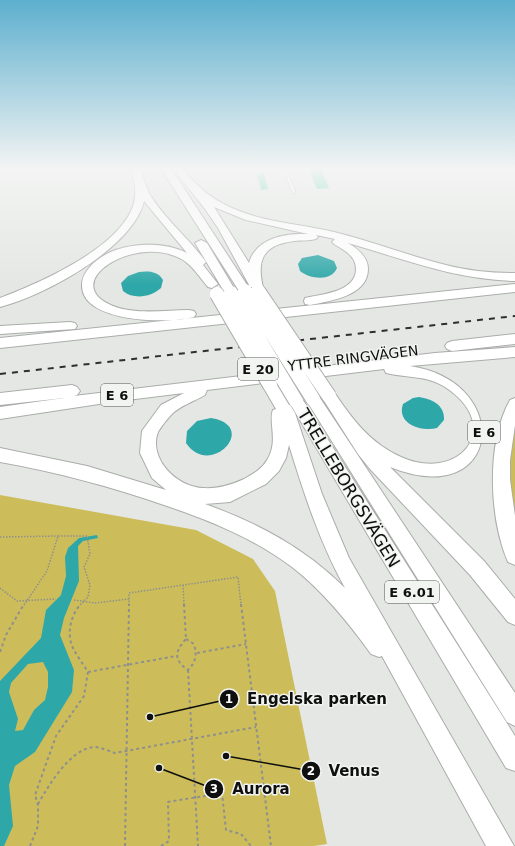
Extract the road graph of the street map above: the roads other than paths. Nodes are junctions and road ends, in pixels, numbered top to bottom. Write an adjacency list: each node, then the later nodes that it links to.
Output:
1 (138, 206): 9 (highway)
2 (153, 206): 8 (highway)
3 (183, 206): 8 (highway, E 6.01)
4 (207, 206): 8 (highway, E 6)
5 (221, 206): 6 (highway)
6 (515, 277): 10 (highway)
7 (515, 288): 14 (highway)
8 (232, 291): 10 (highway); 11 (highway); 19 (highway, E 6.01, bridge); 19 (highway, bridge); 22 (highway, E 6, bridge); 27 (highway, TRELLEBORGSVÄGEN / E 6.01, bridge)
9 (0, 302)
10 (282, 306): 11 (highway)
11 (203, 314): 12 (highway)
12 (0, 330)
13 (515, 339): 18 (highway, YTTRE RINGVÄGEN / E 20)
14 (0, 343)
15 (515, 352): 16 (highway)
16 (348, 368): 17 (highway, E 6); 22 (highway, E 6)
17 (235, 382): 19 (highway); 21 (highway, E 6)
18 (0, 400)
19 (285, 402): 26 (highway); 28 (highway, TRELLEBORGSVÄGEN / E 6.01)
20 (515, 404): 24 (highway)
21 (0, 414)
22 (351, 428): 25 (highway)
23 (0, 455): 26 (highway)
24 (515, 556)
25 (515, 615)
26 (421, 703): 29 (highway)
27 (515, 714)
28 (515, 759)
29 (501, 846)

